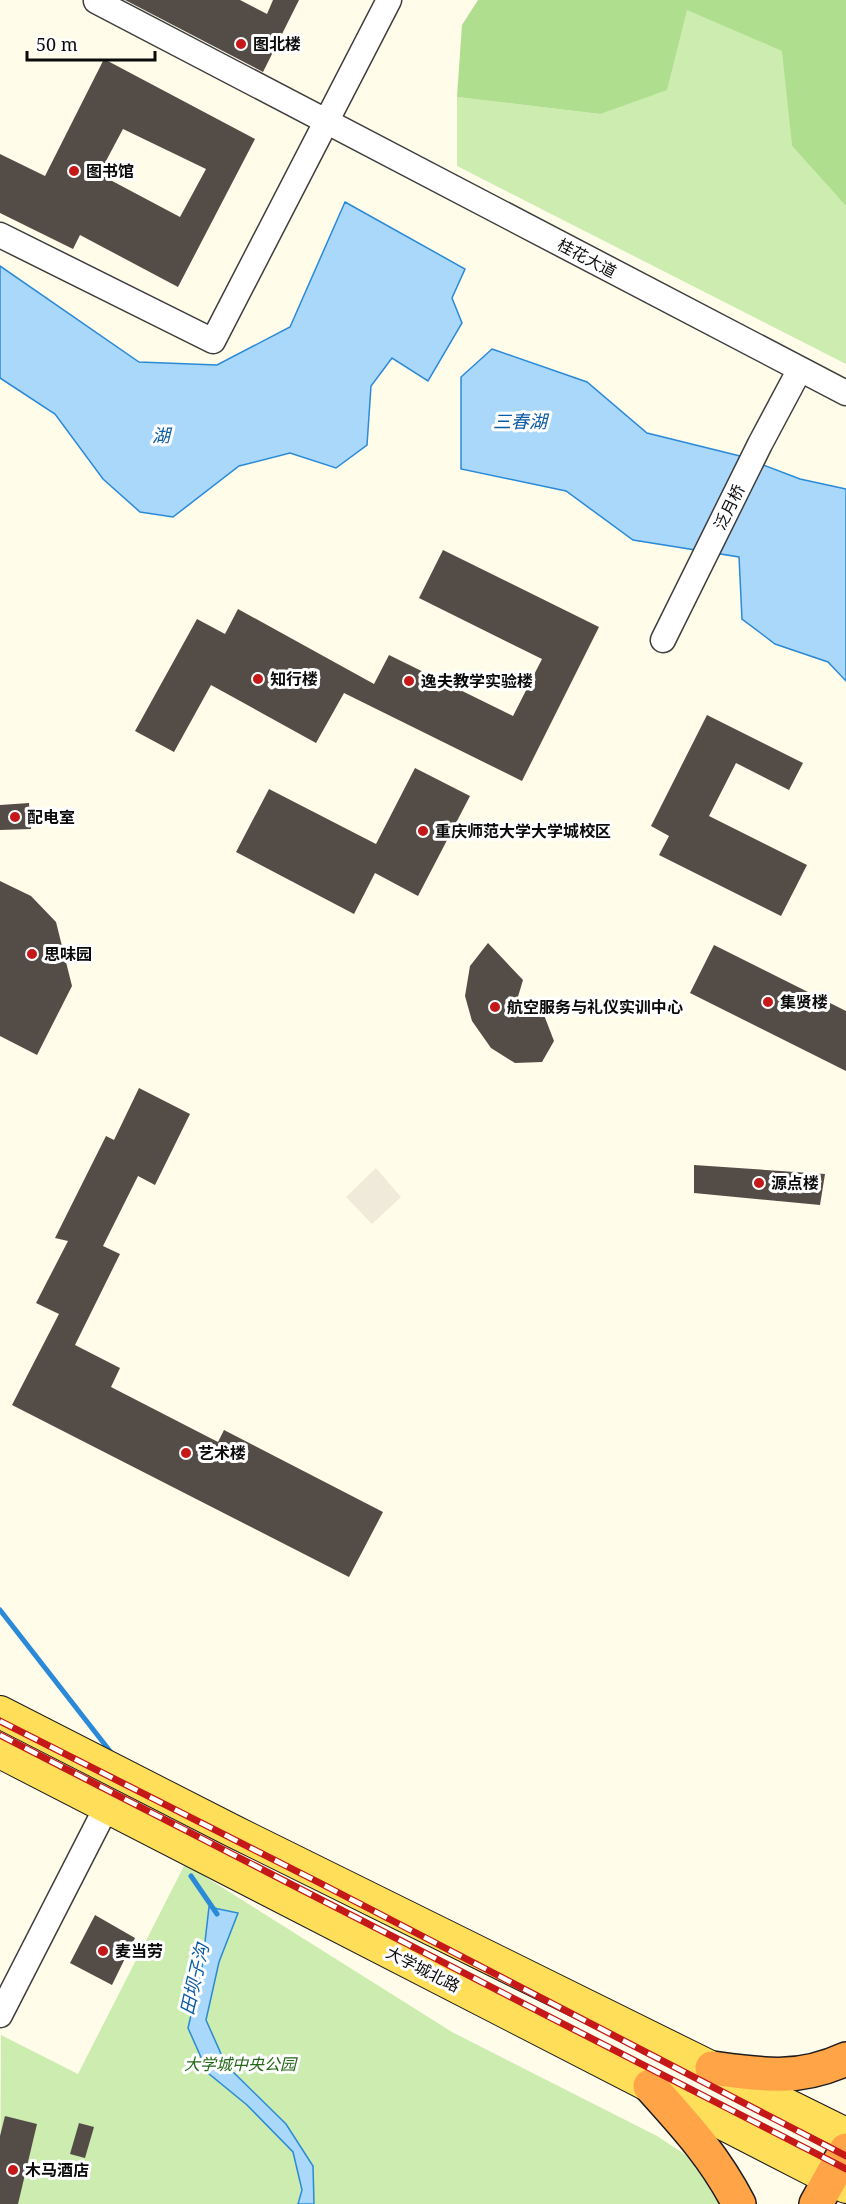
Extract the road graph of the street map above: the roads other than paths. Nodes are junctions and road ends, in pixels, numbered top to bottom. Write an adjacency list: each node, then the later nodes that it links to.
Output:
1 (389, 0): 3 (street)
2 (96, 1): 3 (street, 桂花大道)
3 (328, 122): 4 (street); 5 (street, 桂花大道)
4 (0, 235)
5 (800, 369): 6 (street, 桂花大道); 7 (street, 泛月桥)
6 (846, 393)
7 (663, 640)
8 (0, 1712): 11 (main road)
9 (0, 1752): 10 (main road, 大学城北路)
10 (115, 1810): 12 (main road, 大学城北路); 13 (street)
11 (401, 1914): 12 (main road); 15 (main road)
12 (384, 1949): 16 (main road, 大学城北路)
13 (0, 2015)
14 (846, 2059): 15 (highway)
15 (712, 2068): 17 (main road)
16 (650, 2086): 19 (main road, 大学城北路); 20 (highway)
17 (846, 2134)
18 (846, 2150): 19 (highway)
19 (831, 2190)
20 (739, 2204)

